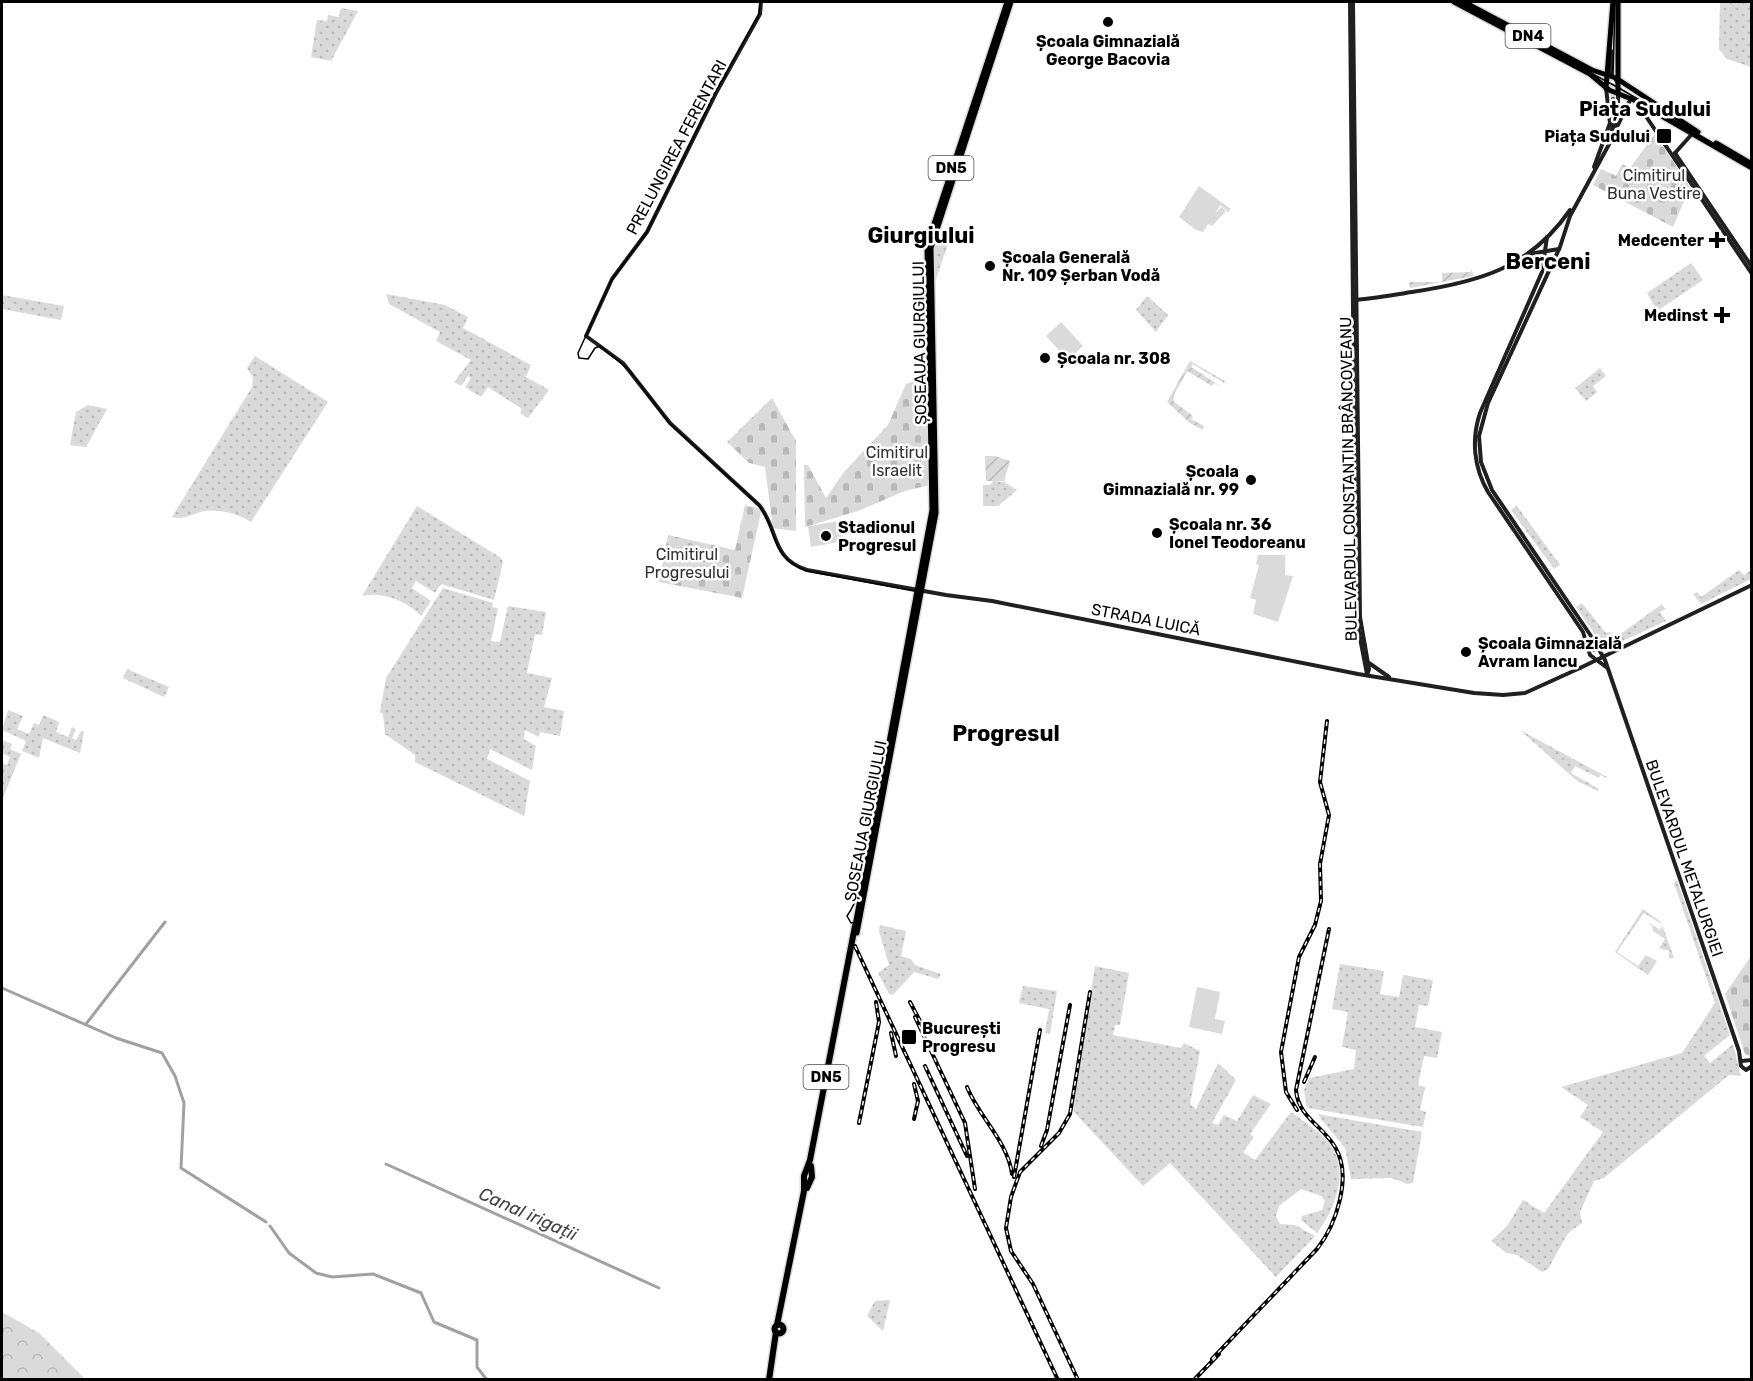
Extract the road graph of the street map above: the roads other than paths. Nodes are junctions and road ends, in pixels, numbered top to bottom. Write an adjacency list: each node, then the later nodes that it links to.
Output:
1 (761, 2): 37 (main road, PRELUNGIREA FERENTARI)
2 (1009, 2): 39 (main road, ȘOSEAUA GIURGIULUI / DN5)
3 (1352, 2): 34 (main road, BULEVARDUL CONSTANTIN BRÂNCOVEANU)
4 (1454, 2): 13 (main road, DN4)
5 (1464, 2): 10 (main road, DN4)
6 (1613, 2): 8 (main road)
7 (1618, 2): 8 (main road)
8 (1615, 20): 9 (main road); 11 (main road)
9 (1609, 56): 10 (main road); 11 (main road)
10 (1592, 70): 11 (main road, DN4)
11 (1613, 72): 12 (main road, DN4); 12 (main road); 13 (main road); 14 (main road)
12 (1619, 81): 14 (main road, DN4); 15 (main road)
13 (1606, 88): 15 (main road, DN4); 20 (main road)
14 (1631, 89): 18 (main road, DN4)
15 (1618, 92): 16 (main road, DN4); 17 (main road)
16 (1633, 99): 17 (main road); 18 (main road, DN4); 19 (main road)
17 (1616, 132): 22 (main road)
18 (1693, 132): 19 (main road); 21 (main road, DN4); 23 (main road, DN4)
19 (1673, 154): 24 (main road)
20 (1599, 156): 22 (main road); 25 (main road)
21 (1752, 164)
22 (1598, 166): 26 (main road)
23 (1752, 168)
24 (1720, 224): 32 (main road); 33 (main road)
25 (1548, 237): 26 (main road); 27 (main road); 28 (main road)
26 (1562, 242): 28 (main road)
27 (1528, 254): 28 (main road); 29 (main road); 34 (main road)
28 (1551, 254): 29 (main road); 31 (main road)
29 (1544, 263): 35 (main road)
30 (1566, 263): 31 (main road)
31 (1551, 265): 35 (main road)
32 (1752, 267)
33 (1752, 274)
34 (1354, 300): 43 (main road, BULEVARDUL CONSTANTIN BRÂNCOVEANU)
35 (1510, 349): 36 (main road)
36 (1532, 553): 40 (main road); 41 (main road)
37 (798, 567): 39 (main road, STRADA LUICĂ)
38 (1752, 585): 47 (main road, bridge)
39 (920, 591): 45 (main road, STRADA LUICĂ); 48 (main road, ȘOSEAUA GIURGIULUI / DN5)
40 (1593, 638): 41 (main road); 42 (main road)
41 (1586, 644): 42 (main road); 44 (main road)
42 (1598, 646): 44 (main road)
43 (1364, 659): 45 (main road); 46 (main road, BULEVARDUL CONSTANTIN BRÂNCOVEANU); 47 (main road)
44 (1602, 661): 49 (main road, BULEVARDUL METALURGIEI)
45 (1358, 674): 46 (main road, STRADA LUICĂ)
46 (1367, 675): 47 (main road, STRADA LUICĂ)
47 (1402, 681)
48 (856, 929): 52 (highway, ȘOSEAUA GIURGIULUI / DN5)
49 (1740, 1051): 50 (main road, BULEVARDUL METALURGIEI); 51 (main road, BULEVARDUL METALURGIEI)
50 (1750, 1061): 51 (main road); 51 (main road)
51 (1741, 1062)
52 (770, 1380)

